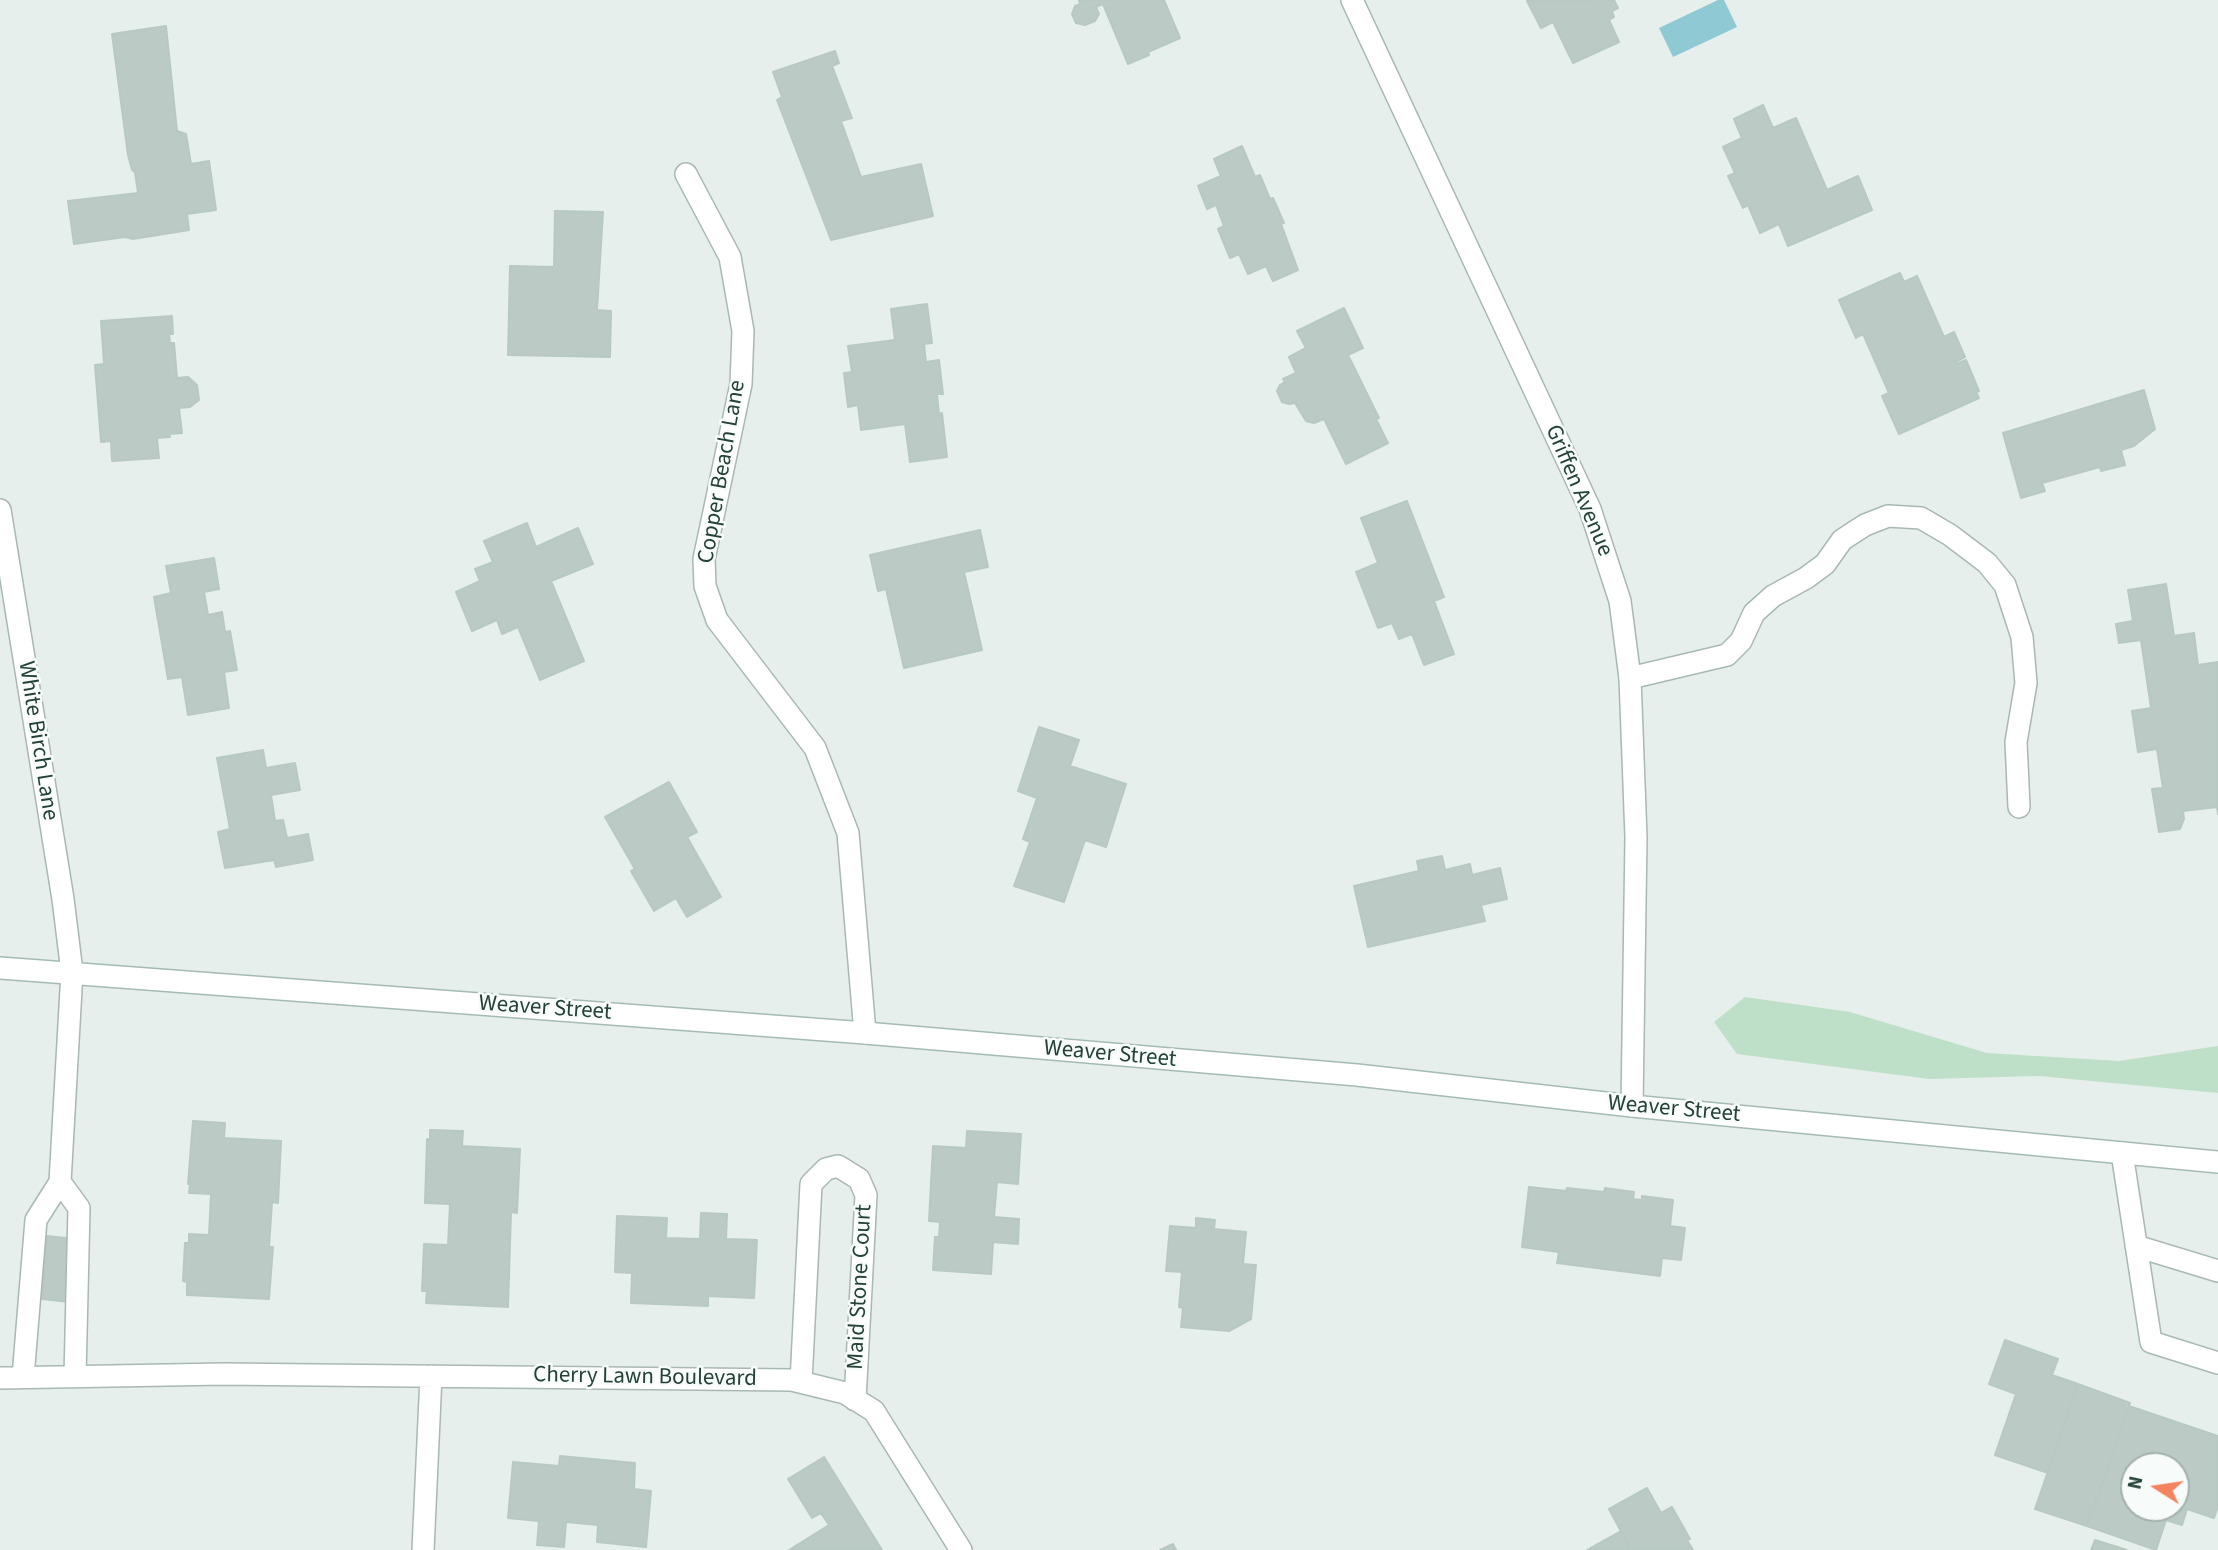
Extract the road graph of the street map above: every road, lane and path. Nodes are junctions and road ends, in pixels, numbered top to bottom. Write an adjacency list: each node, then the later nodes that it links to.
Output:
1 (1352, 0): 4 (street, Griffen Avenue)
2 (686, 174): 8 (street, Copper Beach Lane)
3 (0, 510): 7 (street, White Birch Lane)
4 (1630, 678): 5 (street); 9 (street, Griffen Avenue)
5 (2019, 807)
6 (0, 968): 7 (street, Weaver Street)
7 (72, 972): 8 (street, Weaver Street); 12 (street)
8 (865, 1033): 9 (street, Weaver Street)
9 (1632, 1106): 10 (street, Weaver Street)
10 (2122, 1153): 11 (street, Weaver Street); 13 (street)
11 (2218, 1162)
12 (60, 1182): 16 (street); 18 (street)
13 (2136, 1246): 14 (street); 15 (street)
14 (2218, 1271)
15 (2218, 1363)
16 (75, 1376): 17 (street, Cherry Lawn Boulevard); 18 (street, Cherry Lawn Boulevard)
17 (430, 1376): 20 (street, Cherry Lawn Boulevard); 22 (street)
18 (23, 1377): 19 (street, Cherry Lawn Boulevard)
19 (0, 1378)
20 (801, 1382): 21 (street, Cherry Lawn Boulevard); 21 (street, Maid Stone Court)
21 (855, 1400): 23 (street, Cherry Lawn Boulevard)
22 (423, 1550)
23 (961, 1550)

